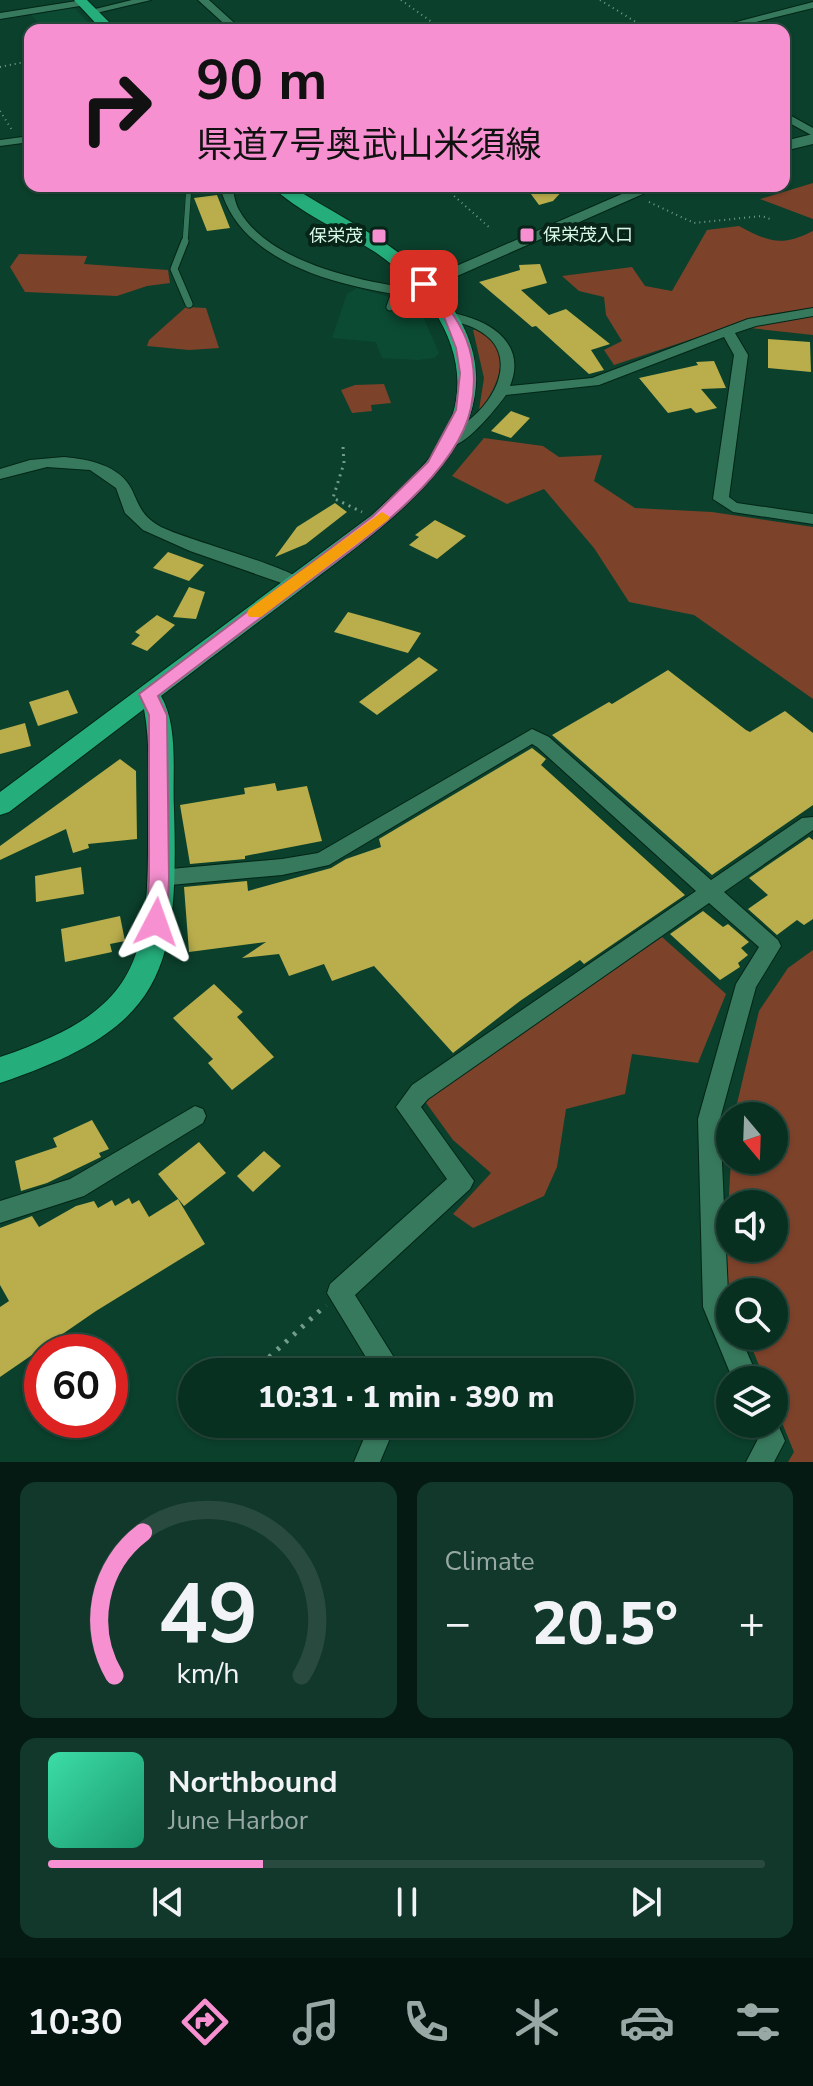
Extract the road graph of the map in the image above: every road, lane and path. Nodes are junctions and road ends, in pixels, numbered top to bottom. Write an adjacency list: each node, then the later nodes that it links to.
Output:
1 (146, 0): 5 (street)
2 (203, 0): 9 (street)
3 (401, 0): 10 (path)
4 (600, 0): 11 (path)
5 (85, 5): 7 (street); 8 (main road)
6 (813, 5): 12 (street)
7 (0, 16)
8 (104, 24)
9 (230, 24)
10 (435, 24)
11 (639, 24)
12 (735, 24)
13 (24, 62): 14 (path)
14 (0, 67)
15 (0, 111): 18 (path)
16 (790, 119): 17 (street)
17 (813, 133)
18 (17, 139): 19 (street); 21 (street)
19 (24, 139)
20 (813, 139): 22 (street)
21 (0, 143)
22 (790, 145)
23 (189, 192): 33 (lane)
24 (228, 192): 31 (street)
25 (290, 192): 32 (main road)
26 (450, 192): 30 (path)
27 (639, 192): 28 (street)
28 (632, 195): 29 (path); 32 (street)
29 (770, 219)
30 (490, 228)
31 (396, 290): 32 (street); 34 (lane)
32 (429, 290): 36 (main road)
33 (189, 304)
34 (390, 307)
35 (813, 312): 37 (street)
36 (451, 316): 38 (street); 39 (main road)
37 (728, 332): 38 (street); 43 (street)
38 (503, 391): 39 (street)
39 (447, 445): 44 (main road)
40 (343, 447): 42 (path)
41 (0, 474): 44 (street)
42 (362, 512)
43 (813, 519)
44 (296, 582): 45 (main road)
45 (148, 694): 46 (main road); 48 (main road)
46 (0, 805)
47 (809, 823): 49 (street)
48 (159, 878): 49 (street); 50 (main road)
49 (710, 891): 53 (street); 56 (street)
50 (0, 1070)
51 (195, 1116): 52 (street)
52 (0, 1212)
53 (339, 1293): 54 (path); 55 (street)
54 (268, 1358)
55 (381, 1358)
56 (740, 1366)
57 (377, 1438): 59 (street)
58 (771, 1438): 60 (street)
59 (367, 1462)
60 (759, 1462)

